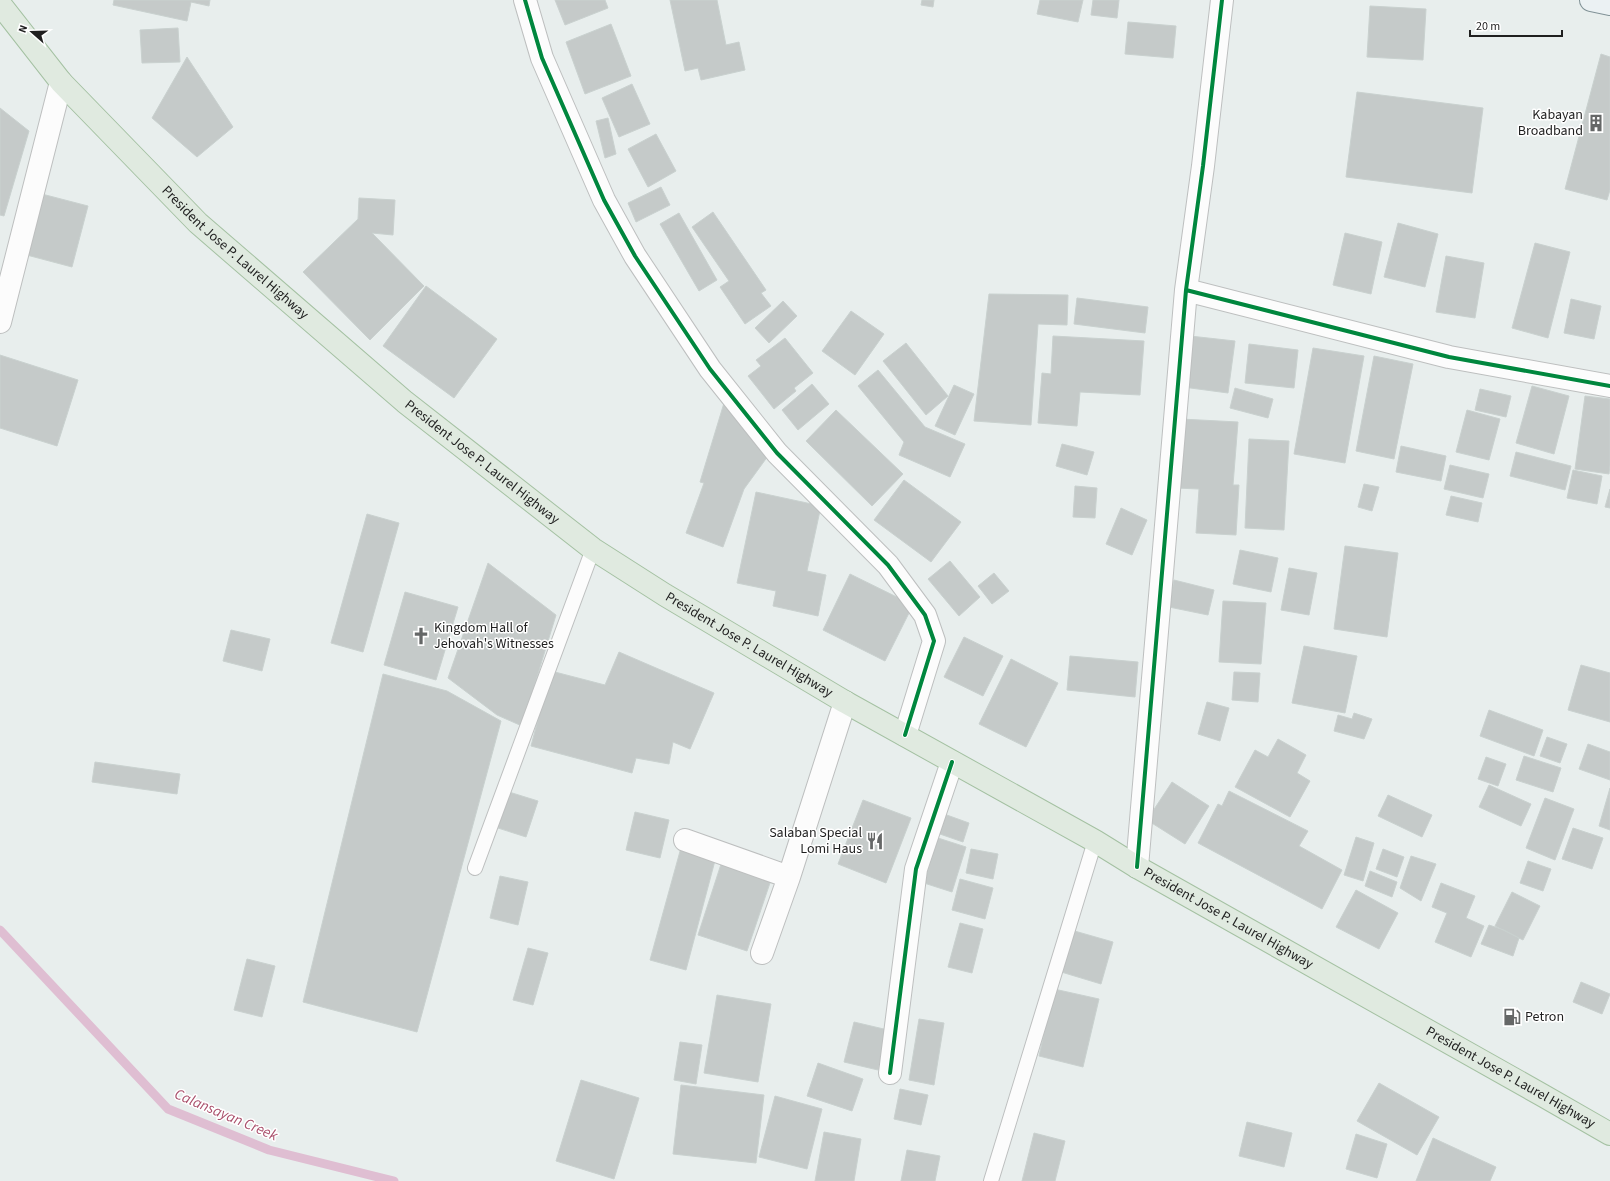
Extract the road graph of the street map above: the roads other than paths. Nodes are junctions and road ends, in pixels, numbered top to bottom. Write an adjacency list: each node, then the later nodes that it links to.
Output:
1 (525, 0): 12 (street)
2 (1222, 0): 7 (street)
3 (1591, 0): 5 (street)
4 (0, 4): 6 (highway, President Jose P. Laurel Highway)
5 (1610, 4)
6 (61, 82): 8 (street); 10 (highway, President Jose P. Laurel Highway)
7 (1186, 290): 9 (street); 16 (street)
8 (0, 322)
9 (1610, 386)
10 (593, 549): 11 (highway, President Jose P. Laurel Highway); 17 (lane)
11 (845, 702): 12 (highway, President Jose P. Laurel Highway); 18 (street)
12 (905, 735): 13 (highway, President Jose P. Laurel Highway)
13 (952, 762): 15 (highway, President Jose P. Laurel Highway); 20 (street)
14 (686, 840): 18 (street)
15 (1095, 841): 16 (highway, President Jose P. Laurel Highway); 22 (lane)
16 (1137, 867): 21 (highway, President Jose P. Laurel Highway)
17 (475, 868)
18 (789, 877): 19 (street)
19 (762, 953)
20 (890, 1073)
21 (1610, 1134)
22 (991, 1181)

